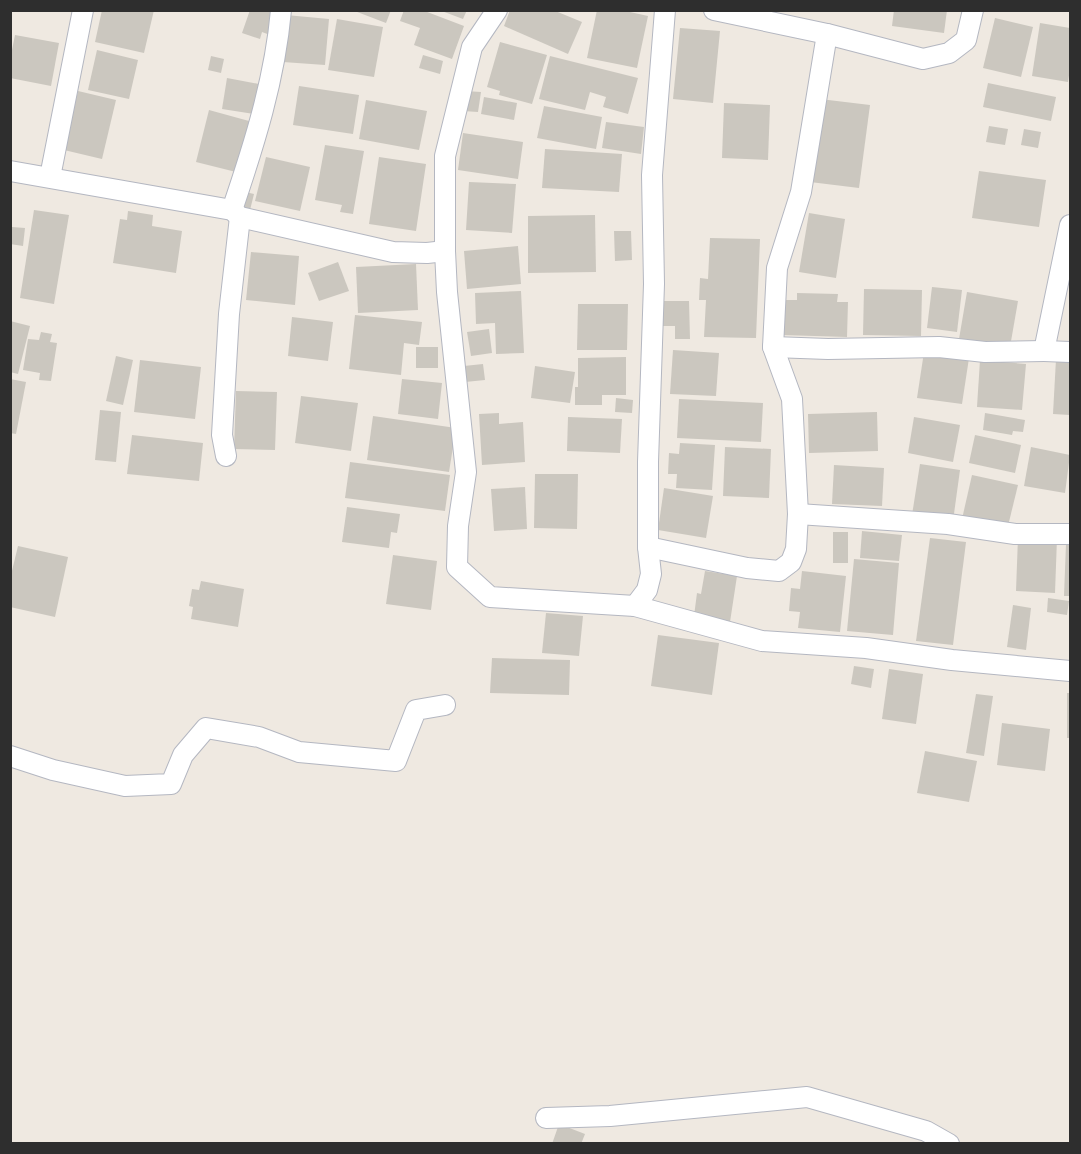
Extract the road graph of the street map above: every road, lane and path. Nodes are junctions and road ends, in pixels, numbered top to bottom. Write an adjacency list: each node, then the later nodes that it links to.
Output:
1 (83, 10): 9 (street)
2 (281, 10): 10 (street)
3 (497, 10): 12 (street)
4 (665, 10): 19 (street)
5 (714, 10): 7 (street)
6 (973, 10): 7 (street)
7 (827, 34): 13 (street)
8 (10, 171): 9 (street)
9 (50, 177): 10 (street)
10 (236, 214): 12 (street); 16 (street)
11 (1071, 225): 14 (street)
12 (445, 251): 20 (street)
13 (773, 347): 14 (street); 17 (street)
14 (1044, 351): 15 (street)
15 (1071, 352)
16 (226, 456)
17 (798, 514): 18 (street); 19 (street)
18 (1071, 534)
19 (648, 548): 20 (street)
20 (635, 606): 21 (street)
21 (1071, 671)
22 (445, 705): 23 (street)
23 (10, 756)
24 (546, 1118): 25 (street)
25 (949, 1143)

